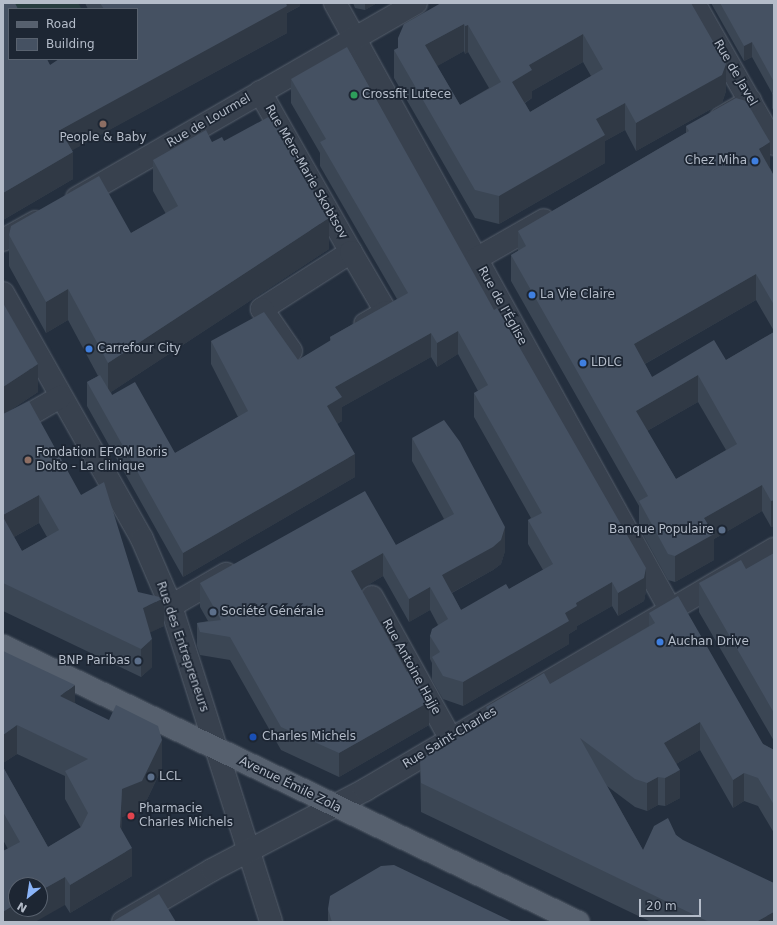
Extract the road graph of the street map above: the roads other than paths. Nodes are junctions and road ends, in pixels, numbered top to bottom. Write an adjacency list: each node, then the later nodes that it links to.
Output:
1 (335, 3): 4 (street, Rue de l'Église)
2 (416, 3): 4 (street, Rue de Lourmel)
3 (694, 3): 6 (street, Rue de Javel)
4 (355, 38): 5 (street, Rue de Lourmel); 12 (street, Rue de l'Église)
5 (260, 92): 10 (street, Rue de Lourmel); 11 (street, Rue Mère-Marie Skobtsov)
6 (751, 101): 7 (street); 8 (street, Rue de Javel)
7 (706, 127)
8 (774, 144)
9 (561, 210): 12 (street)
10 (3, 240)
11 (351, 252): 14 (street, Rue Mère-Marie Skobtsov); 15 (street, Rue Mère-Marie Skobtsov)
12 (476, 259): 22 (street, Rue de l'Église)
13 (3, 293): 16 (street, Rue des Entrepreneurs)
14 (345, 334)
15 (311, 353)
16 (60, 397): 17 (street); 21 (street, Rue des Entrepreneurs)
17 (3, 430)
18 (774, 549): 22 (street, Rue Saint-Charles)
19 (242, 565): 21 (street)
20 (372, 596): 24 (street, Rue Antoine Hajje)
21 (171, 606): 25 (street, Rue des Entrepreneurs)
22 (680, 611): 24 (street, Rue Saint-Charles)
23 (3, 646): 25 (main road, Avenue Émile Zola)
24 (450, 738): 26 (street, Rue Saint-Charles)
25 (217, 751): 26 (main road, Avenue Émile Zola); 27 (street, Rue des Entrepreneurs)
26 (334, 806): 27 (street, Rue Saint-Charles); 30 (main road, Avenue Émile Zola)
27 (248, 850): 28 (street, Rue Saint-Charles); 29 (street, Rue des Entrepreneurs)
28 (123, 922)
29 (271, 922)
30 (578, 922)

